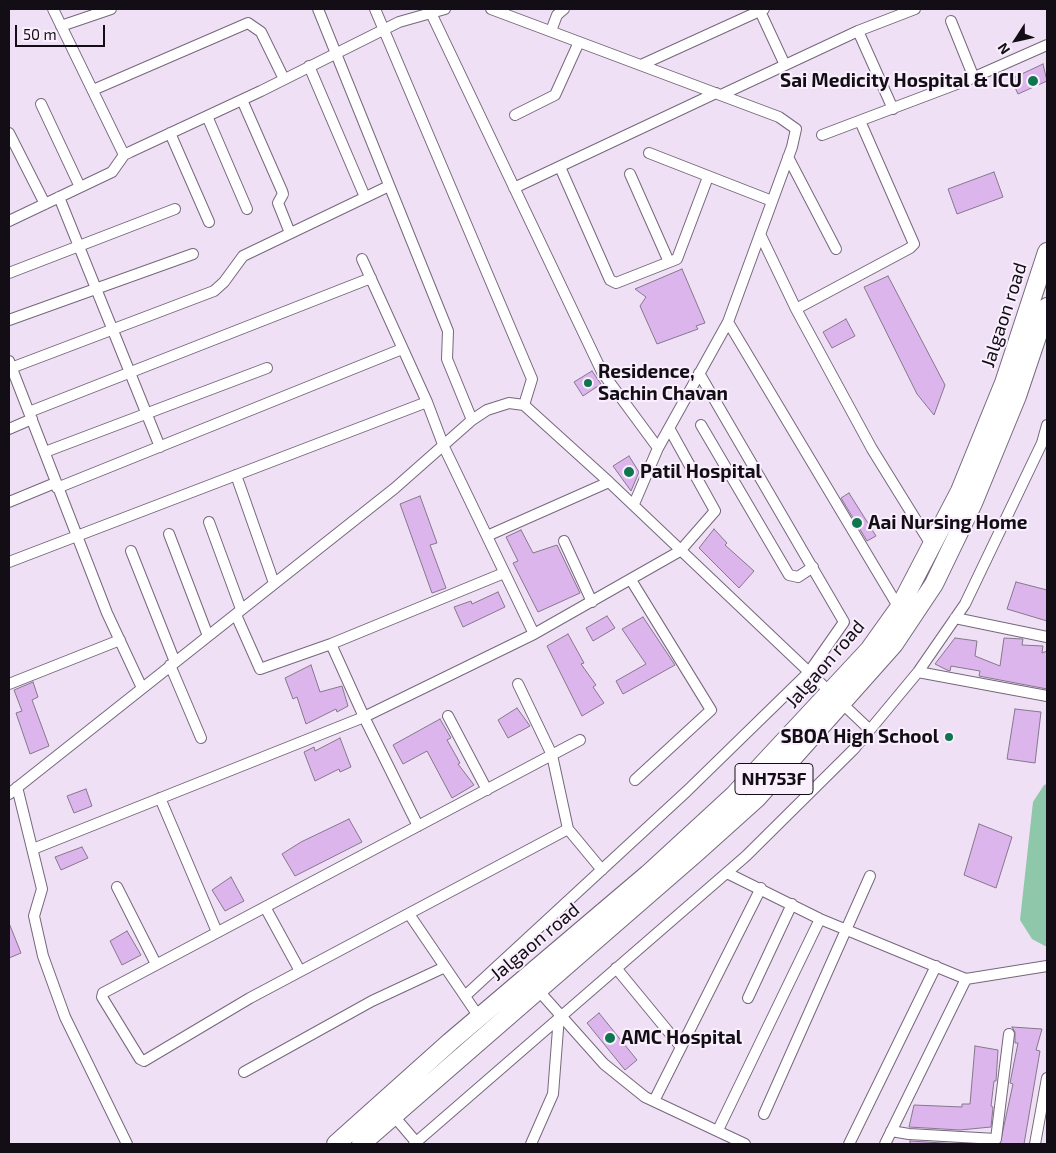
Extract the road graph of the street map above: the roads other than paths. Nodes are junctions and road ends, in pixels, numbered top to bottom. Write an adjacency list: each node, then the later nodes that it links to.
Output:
1 (53, 9): 12 (street)
2 (111, 9): 12 (street)
3 (318, 9): 18 (street)
4 (375, 9): 13 (street)
5 (445, 9): 10 (street)
6 (491, 9): 14 (street)
7 (564, 9): 14 (street)
8 (761, 9): 19 (street); 20 (street)
9 (915, 9): 15 (street)
10 (426, 12): 13 (street); 43 (street)
11 (952, 22): 22 (street)
12 (62, 26): 24 (street)
13 (384, 31): 18 (street); 74 (street)
14 (551, 31): 16 (street)
15 (858, 31): 20 (street); 28 (street)
16 (579, 42): 19 (street); 29 (street)
17 (1047, 45): 22 (street)
18 (336, 54): 21 (street); 41 (street)
19 (641, 65): 25 (street)
20 (785, 65): 25 (street)
21 (309, 66): 23 (street); 45 (street)
22 (974, 78): 28 (street)
23 (284, 80): 24 (street); 26 (street)
24 (93, 90): 36 (street)
25 (718, 94): 37 (street); 38 (street)
26 (242, 100): 30 (street); 52 (street)
27 (40, 104): 42 (street)
28 (893, 109): 31 (street)
29 (515, 115)
30 (207, 116): 33 (street); 49 (street)
31 (860, 121): 34 (street); 64 (street)
32 (9, 133): 47 (street)
33 (170, 133): 36 (street); 51 (street)
34 (822, 135)
35 (649, 153): 40 (street)
36 (124, 155): 42 (street)
37 (788, 157): 46 (street); 55 (street)
38 (560, 167): 43 (street); 59 (street)
39 (630, 174): 59 (street)
40 (708, 177): 46 (street); 59 (street)
41 (389, 186): 45 (street); 77 (street)
42 (80, 187): 44 (street)
43 (514, 188): 84 (street)
44 (59, 197): 47 (street); 54 (street)
45 (365, 197): 52 (street)
46 (772, 202): 53 (street)
47 (45, 204): 50 (street)
48 (176, 209): 54 (street)
49 (247, 209)
50 (9, 221)
51 (209, 222)
52 (290, 233): 67 (street)
53 (760, 234): 64 (street); 66 (street)
54 (80, 248): 60 (street); 62 (street)
55 (836, 250)
56 (1047, 252): 96 (highway, Jalgaon road / NH753F)
57 (193, 254): 62 (street)
58 (362, 259): 61 (street)
59 (669, 262)
60 (9, 274)
61 (371, 278): 68 (street); 71 (street)
62 (97, 289): 65 (street); 67 (street)
63 (1047, 307): 120 (highway, Jalgaon road / NH753F)
64 (796, 309): 96 (street)
65 (9, 320)
66 (728, 322): 72 (street); 105 (street)
67 (114, 330): 69 (street); 71 (street)
68 (402, 349): 73 (street); 82 (street)
69 (10, 364): 76 (street)
70 (267, 368): 75 (street)
71 (130, 372): 75 (street); 76 (street)
72 (699, 373): 81 (street); 100 (street)
73 (427, 402): 83 (street); 86 (street)
74 (524, 405): 77 (street); 87 (street)
75 (147, 414): 82 (street); 85 (street)
76 (30, 415): 80 (street); 85 (street)
77 (472, 420): 83 (street)
78 (701, 425): 100 (street)
79 (1047, 425): 107 (street)
80 (9, 428)
81 (669, 428): 84 (street); 98 (street)
82 (160, 447): 88 (street)
83 (444, 447): 94 (street); 103 (street)
84 (658, 448): 90 (street)
85 (45, 452): 88 (street)
86 (236, 474): 92 (street); 103 (street)
87 (609, 482): 90 (street); 94 (street)
88 (56, 486): 89 (street); 92 (street)
89 (9, 502)
90 (634, 504): 98 (street)
91 (209, 522): 106 (street)
92 (76, 534): 99 (street); 111 (street)
93 (169, 534): 109 (street)
94 (487, 536): 101 (street)
95 (564, 541): 104 (street)
96 (932, 546): 105 (highway, Jalgaon road / NH753F)
97 (130, 551): 113 (street)
98 (680, 551): 102 (street); 114 (street)
99 (9, 562)
100 (813, 567): 114 (street)
101 (504, 573): 108 (street); 112 (street)
102 (631, 580): 104 (street); 127 (street)
103 (274, 583): 106 (street)
104 (592, 602): 108 (street)
105 (899, 608): 120 (highway, Jalgaon road / NH753F)
106 (238, 612): 109 (street); 112 (street)
107 (955, 618): 110 (street); 115 (street)
108 (534, 634): 122 (street)
109 (208, 636): 113 (street)
110 (1047, 637)
111 (120, 640): 116 (street); 118 (street)
112 (332, 644): 122 (street)
113 (172, 664): 118 (street); 124 (street)
114 (809, 672): 120 (street); 134 (street)
115 (918, 672): 119 (street); 123 (street)
116 (9, 684)
117 (518, 684): 126 (street)
118 (142, 688): 128 (street)
119 (1047, 696)
120 (836, 697): 123 (street); 152 (highway, Jalgaon road / NH753F); 156 (highway, Jalgaon road / NH753F)
121 (448, 716): 129 (street)
122 (364, 717): 130 (street); 131 (street)
123 (870, 730): 135 (street)
124 (201, 738)
125 (580, 740): 126 (street)
126 (552, 755): 129 (street); 132 (street)
127 (635, 780)
128 (13, 790): 133 (street)
129 (487, 790): 131 (street)
130 (160, 798): 133 (street); 144 (street)
131 (418, 826): 140 (street)
132 (568, 829): 134 (street); 141 (street)
133 (33, 849): 167 (street)
134 (602, 870): 153 (street)
135 (727, 873): 138 (street); 149 (street)
136 (870, 876): 143 (street)
137 (117, 887): 145 (street)
138 (761, 888): 139 (street); 158 (street)
139 (792, 904): 142 (street); 154 (street)
140 (264, 907): 144 (street); 150 (street)
141 (409, 914): 148 (street); 150 (street)
142 (820, 919): 143 (street); 164 (street)
143 (847, 930): 146 (street); 162 (street)
144 (217, 932): 145 (street)
145 (156, 964): 150 (street)
146 (936, 966): 151 (street); 172 (street)
147 (1047, 966): 151 (street)
148 (445, 967): 153 (street); 159 (street)
149 (616, 968): 155 (street); 158 (street)
150 (300, 972)
151 (966, 979): 165 (street)
152 (538, 990): 155 (street); 163 (highway, Jalgaon road / NH753F)
153 (465, 996): 156 (street)
154 (748, 998)
155 (559, 1016): 161 (street); 166 (street); 170 (street)
156 (479, 1017): 168 (highway, Jalgaon road / NH753F)
157 (1010, 1034): 165 (street)
158 (681, 1048): 161 (street)
159 (244, 1072)
160 (1047, 1082): 174 (street)
161 (654, 1101): 164 (street)
162 (764, 1114)
163 (393, 1115): 166 (street); 169 (highway, Jalgaon road / NH753F)
164 (718, 1130): 171 (street)
165 (891, 1131): 173 (street)
166 (415, 1143)
167 (127, 1144)
168 (336, 1144)
169 (361, 1144)
170 (531, 1144)
171 (745, 1144)
172 (849, 1144)
173 (885, 1144)
174 (1036, 1144)

